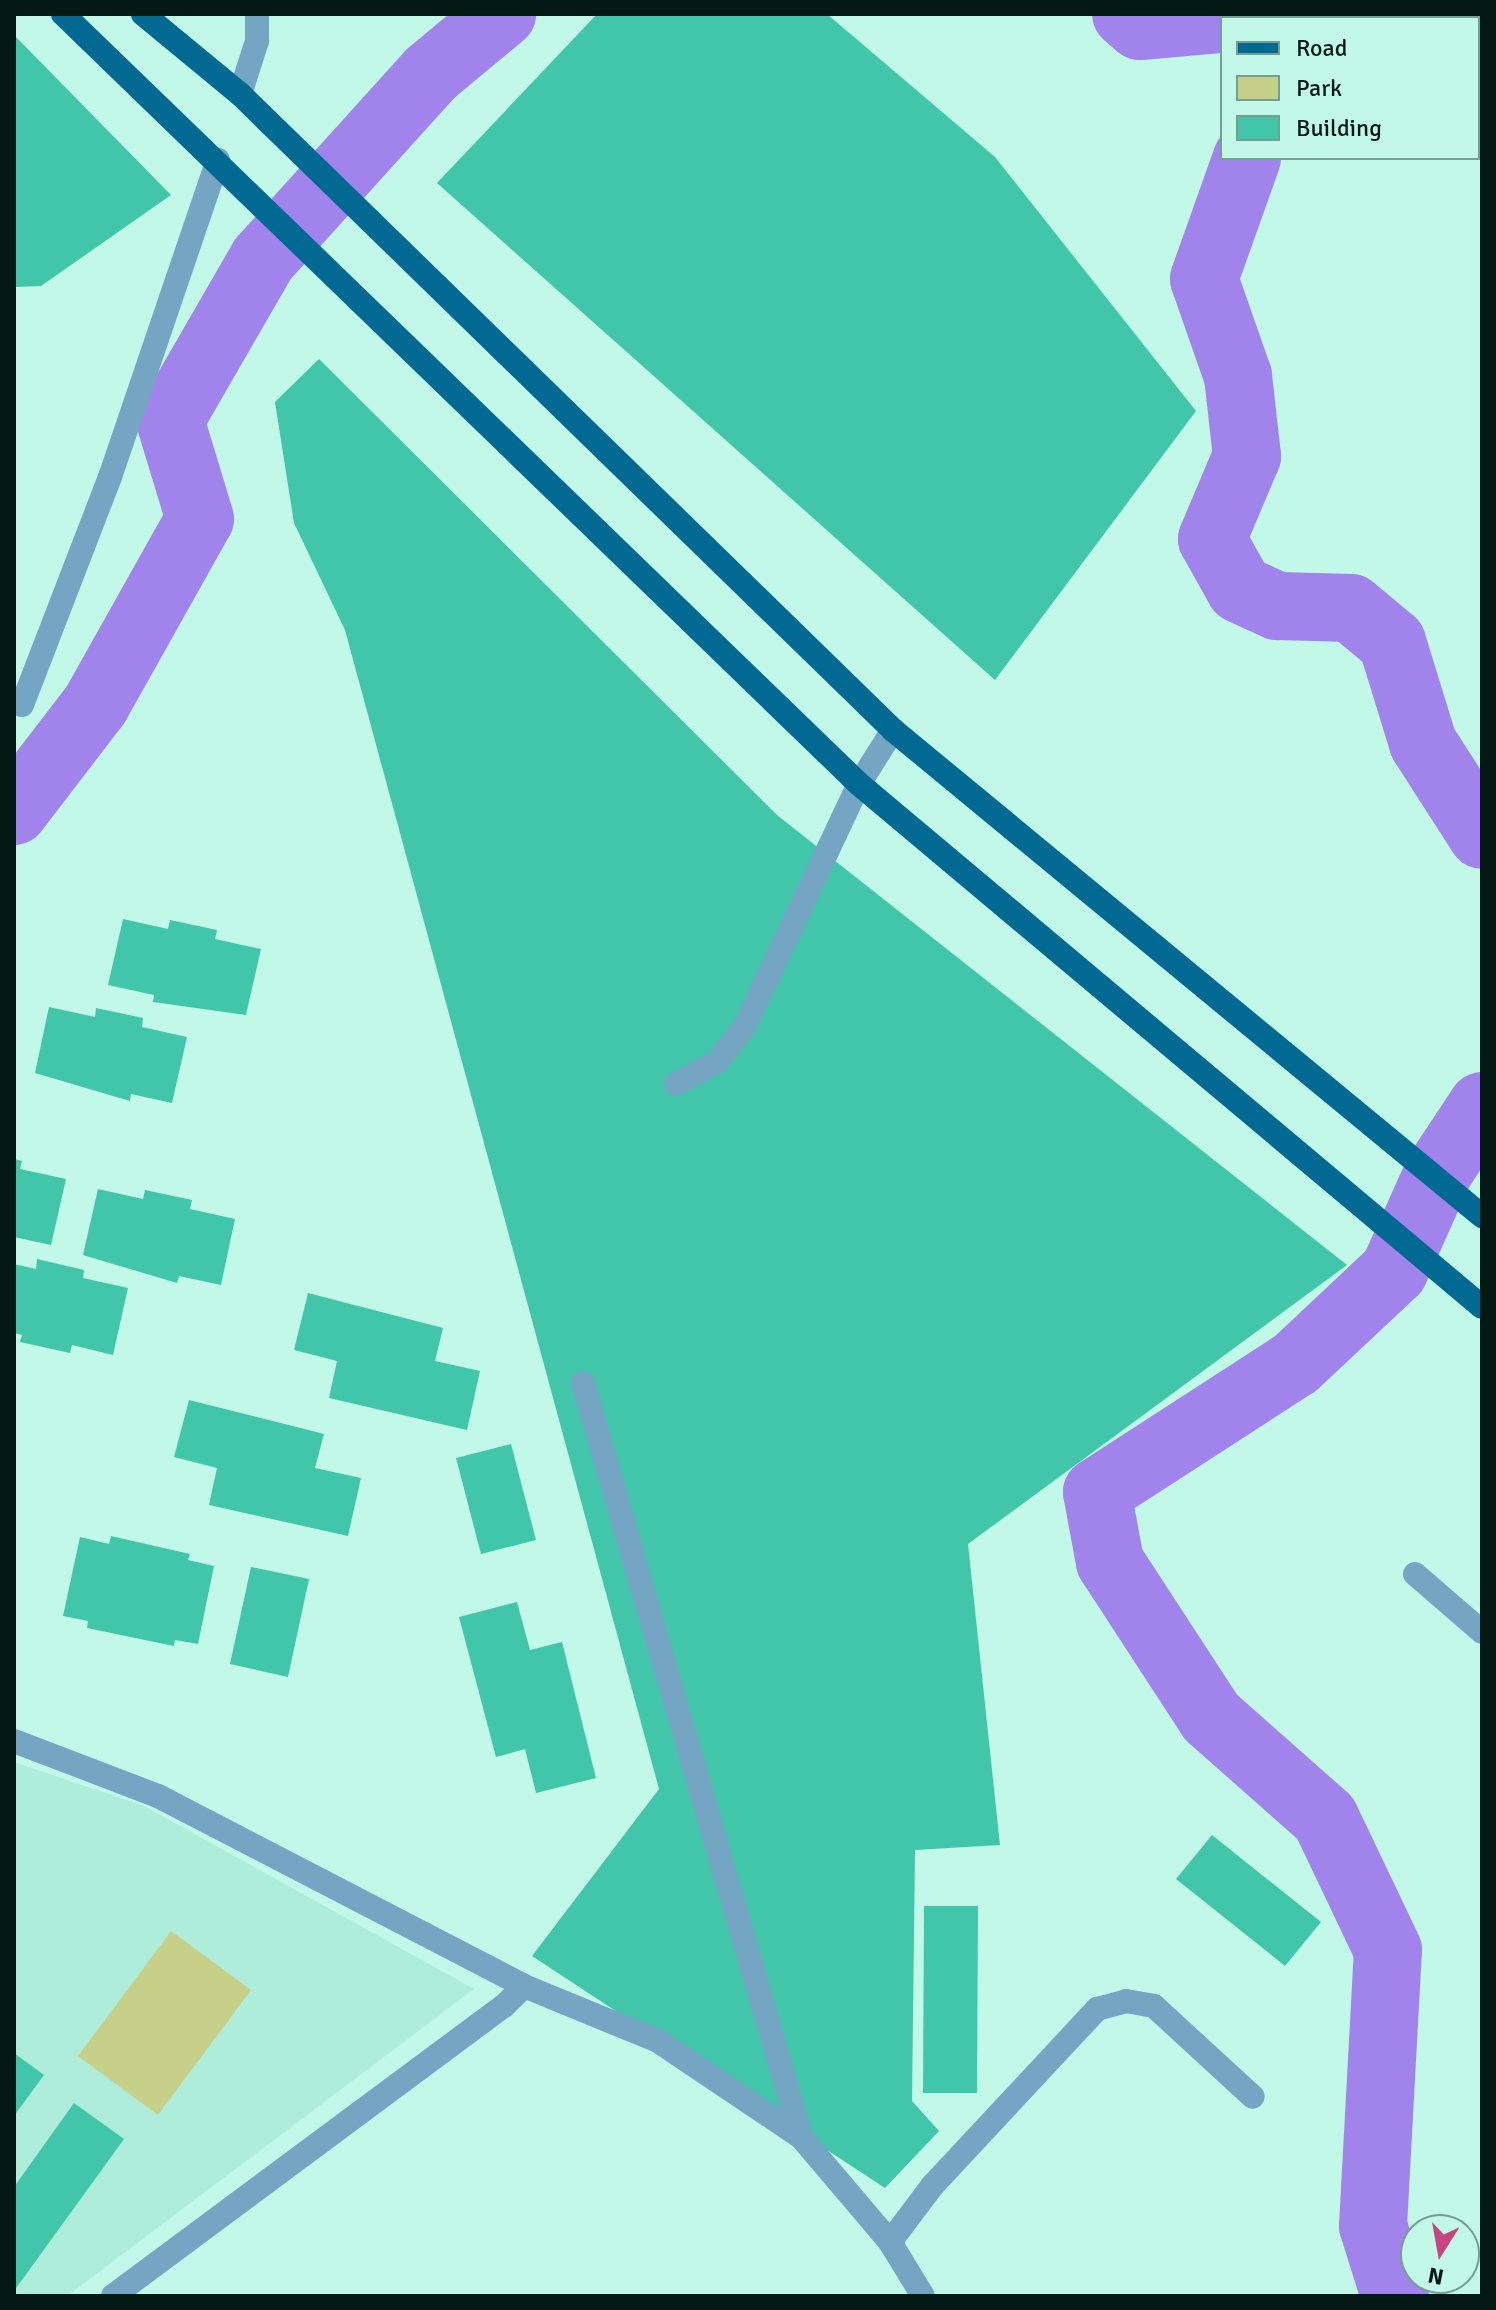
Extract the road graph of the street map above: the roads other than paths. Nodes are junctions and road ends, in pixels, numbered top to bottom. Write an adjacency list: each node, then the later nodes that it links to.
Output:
1 (63, 14): 5 (main road)
2 (143, 14): 4 (main road)
3 (257, 14): 4 (street)
4 (240, 94): 7 (main road)
5 (218, 160): 6 (street); 8 (main road)
6 (22, 705)
7 (893, 730): 8 (street); 10 (main road)
8 (859, 784): 9 (street); 11 (main road)
9 (676, 1084)
10 (1474, 1209)
11 (1482, 1307)
12 (583, 1383): 18 (street)
13 (1415, 1574): 14 (street)
14 (1482, 1632)
15 (14, 1741): 16 (street)
16 (524, 1986): 18 (street); 20 (street)
17 (1253, 2097): 19 (street)
18 (801, 2137): 19 (street)
19 (890, 2242): 21 (street)
20 (113, 2296)
21 (923, 2296)

